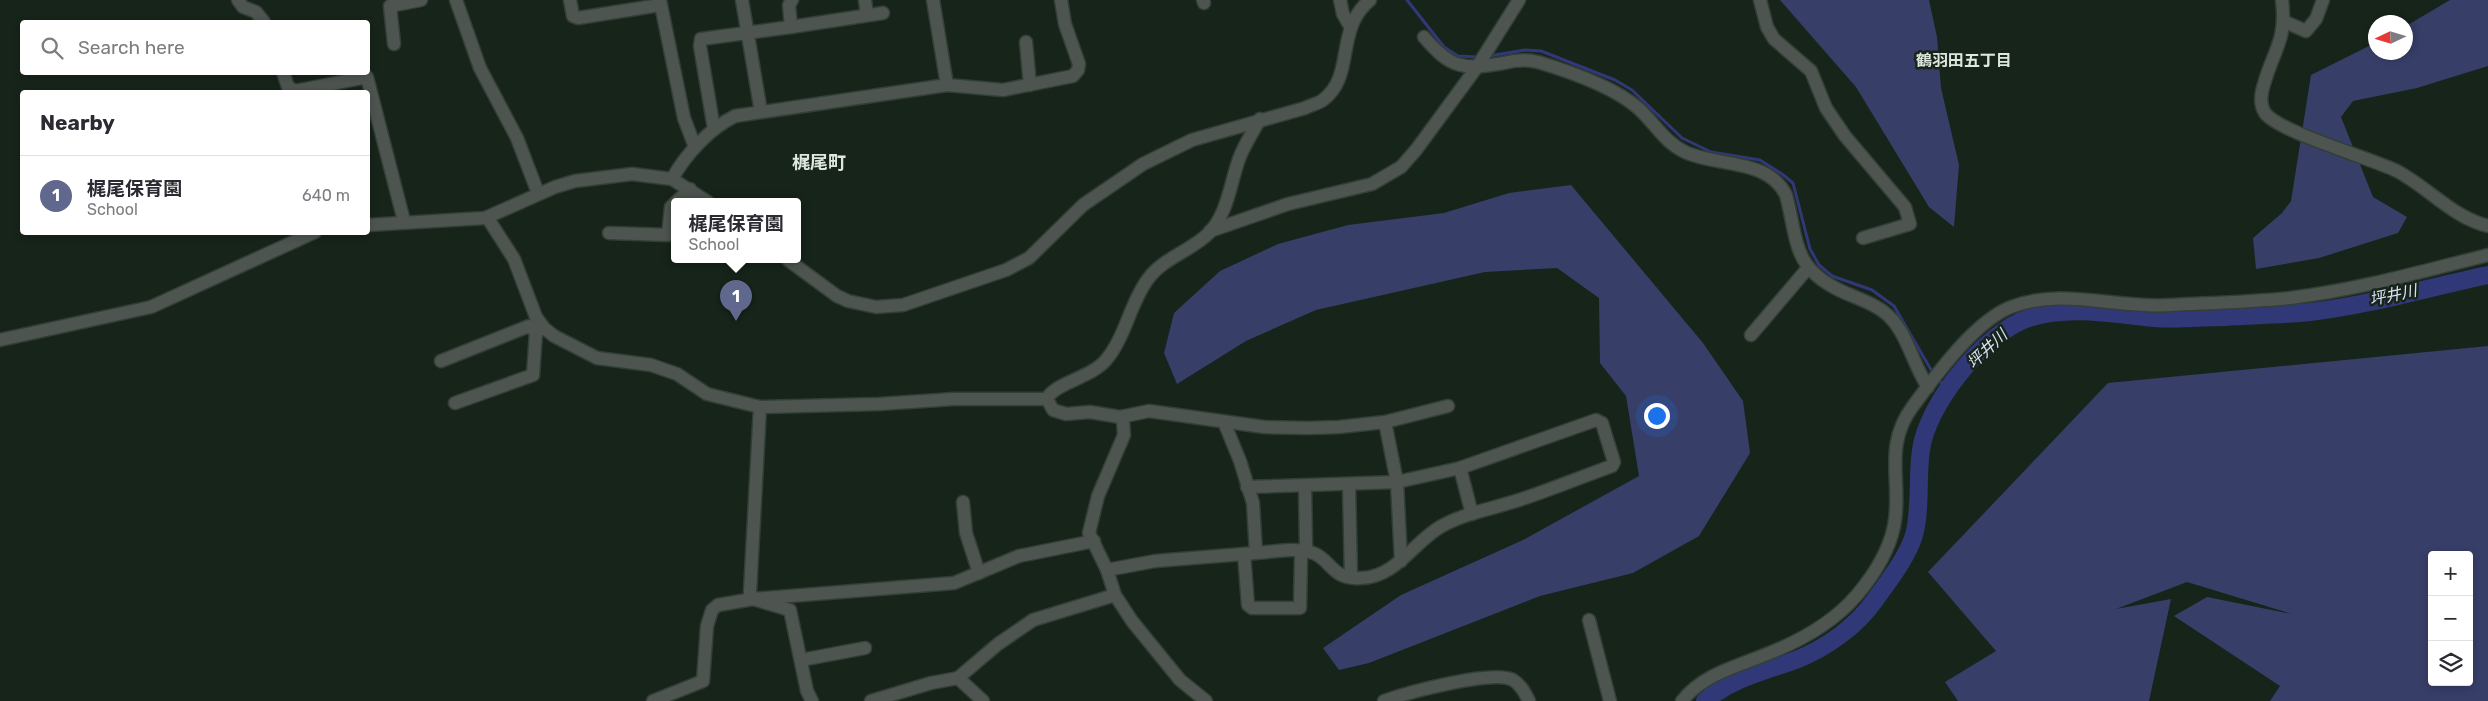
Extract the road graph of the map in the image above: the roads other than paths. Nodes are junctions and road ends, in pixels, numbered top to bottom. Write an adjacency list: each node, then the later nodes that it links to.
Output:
1 (238, 0): 19 (street)
2 (421, 0): 26 (street)
3 (456, 0): 39 (street)
4 (570, 0): 16 (street)
5 (742, 0): 23 (street)
6 (792, 0): 22 (street)
7 (865, 0): 18 (street)
8 (933, 0): 29 (street)
9 (1061, 0): 30 (street)
10 (1340, 0): 21 (street)
11 (1370, 0): 21 (street)
12 (1519, 0): 27 (street)
13 (1760, 0): 50 (street)
14 (2282, 0): 20 (street)
15 (2323, 0): 20 (street)
16 (660, 2): 36 (street)
17 (883, 13): 18 (street)
18 (867, 15): 22 (street)
19 (262, 20)
20 (2283, 21): 46 (street)
21 (1350, 26): 34 (street)
22 (792, 27): 23 (street)
23 (748, 32): 33 (street); 35 (street)
24 (1424, 37): 27 (street)
25 (1026, 42): 30 (street)
26 (394, 44)
27 (1478, 65): 47 (street); 53 (street)
28 (284, 75): 31 (street)
29 (947, 85): 30 (street); 33 (street)
30 (1030, 85)
31 (292, 90)
32 (305, 90): 44 (street)
33 (761, 112): 35 (street)
34 (1260, 119): 47 (street); 52 (street)
35 (714, 129): 36 (street)
36 (695, 147): 37 (street)
37 (672, 179): 38 (street); 39 (street)
38 (690, 189): 40 (street); 41 (street)
39 (538, 193): 43 (street)
40 (680, 198)
41 (702, 198)
42 (671, 207): 48 (street)
43 (488, 217): 44 (street); 54 (street)
44 (404, 222): 45 (street)
45 (370, 225)
46 (2488, 226)
47 (1210, 231): 59 (street)
48 (609, 233)
49 (308, 235): 56 (street)
50 (1863, 238)
51 (2488, 255): 58 (street)
52 (792, 263)
53 (1808, 268): 55 (street); 58 (street)
54 (540, 330): 57 (street); 60 (street); 62 (street)
55 (1750, 335)
56 (1, 336)
57 (441, 361)
58 (1930, 385): 94 (street)
59 (1047, 399): 62 (street); 63 (street)
60 (455, 403)
61 (1448, 406): 65 (street)
62 (760, 407): 81 (street)
63 (1120, 417): 64 (street); 73 (street)
64 (1224, 422): 65 (street); 70 (street)
65 (1385, 422): 67 (street)
66 (1460, 468): 67 (street); 72 (street); 72 (street)
67 (1396, 482): 68 (street); 76 (street)
68 (1349, 485): 69 (street); 79 (street)
69 (1305, 486): 70 (street); 74 (street)
70 (1246, 487): 75 (street)
71 (963, 502): 78 (street)
72 (1472, 514): 76 (street)
73 (1094, 541): 77 (street); 78 (street)
74 (1304, 551): 75 (street); 75 (street); 79 (street)
75 (1250, 553): 77 (street)
76 (1401, 561): 79 (street)
77 (1107, 570): 80 (street)
78 (978, 573): 81 (street)
79 (1351, 577)
80 (1115, 595): 85 (street); 90 (street)
81 (753, 599): 84 (street); 86 (street)
82 (1589, 620): 93 (street)
83 (865, 648): 84 (street)
84 (801, 660): 87 (street)
85 (958, 678): 88 (street); 89 (street)
86 (653, 701)
87 (812, 701)
88 (871, 701)
89 (983, 701)
90 (1206, 701)
91 (1384, 701): 92 (street)
92 (1529, 701)
93 (1610, 701)
94 (1682, 701)

